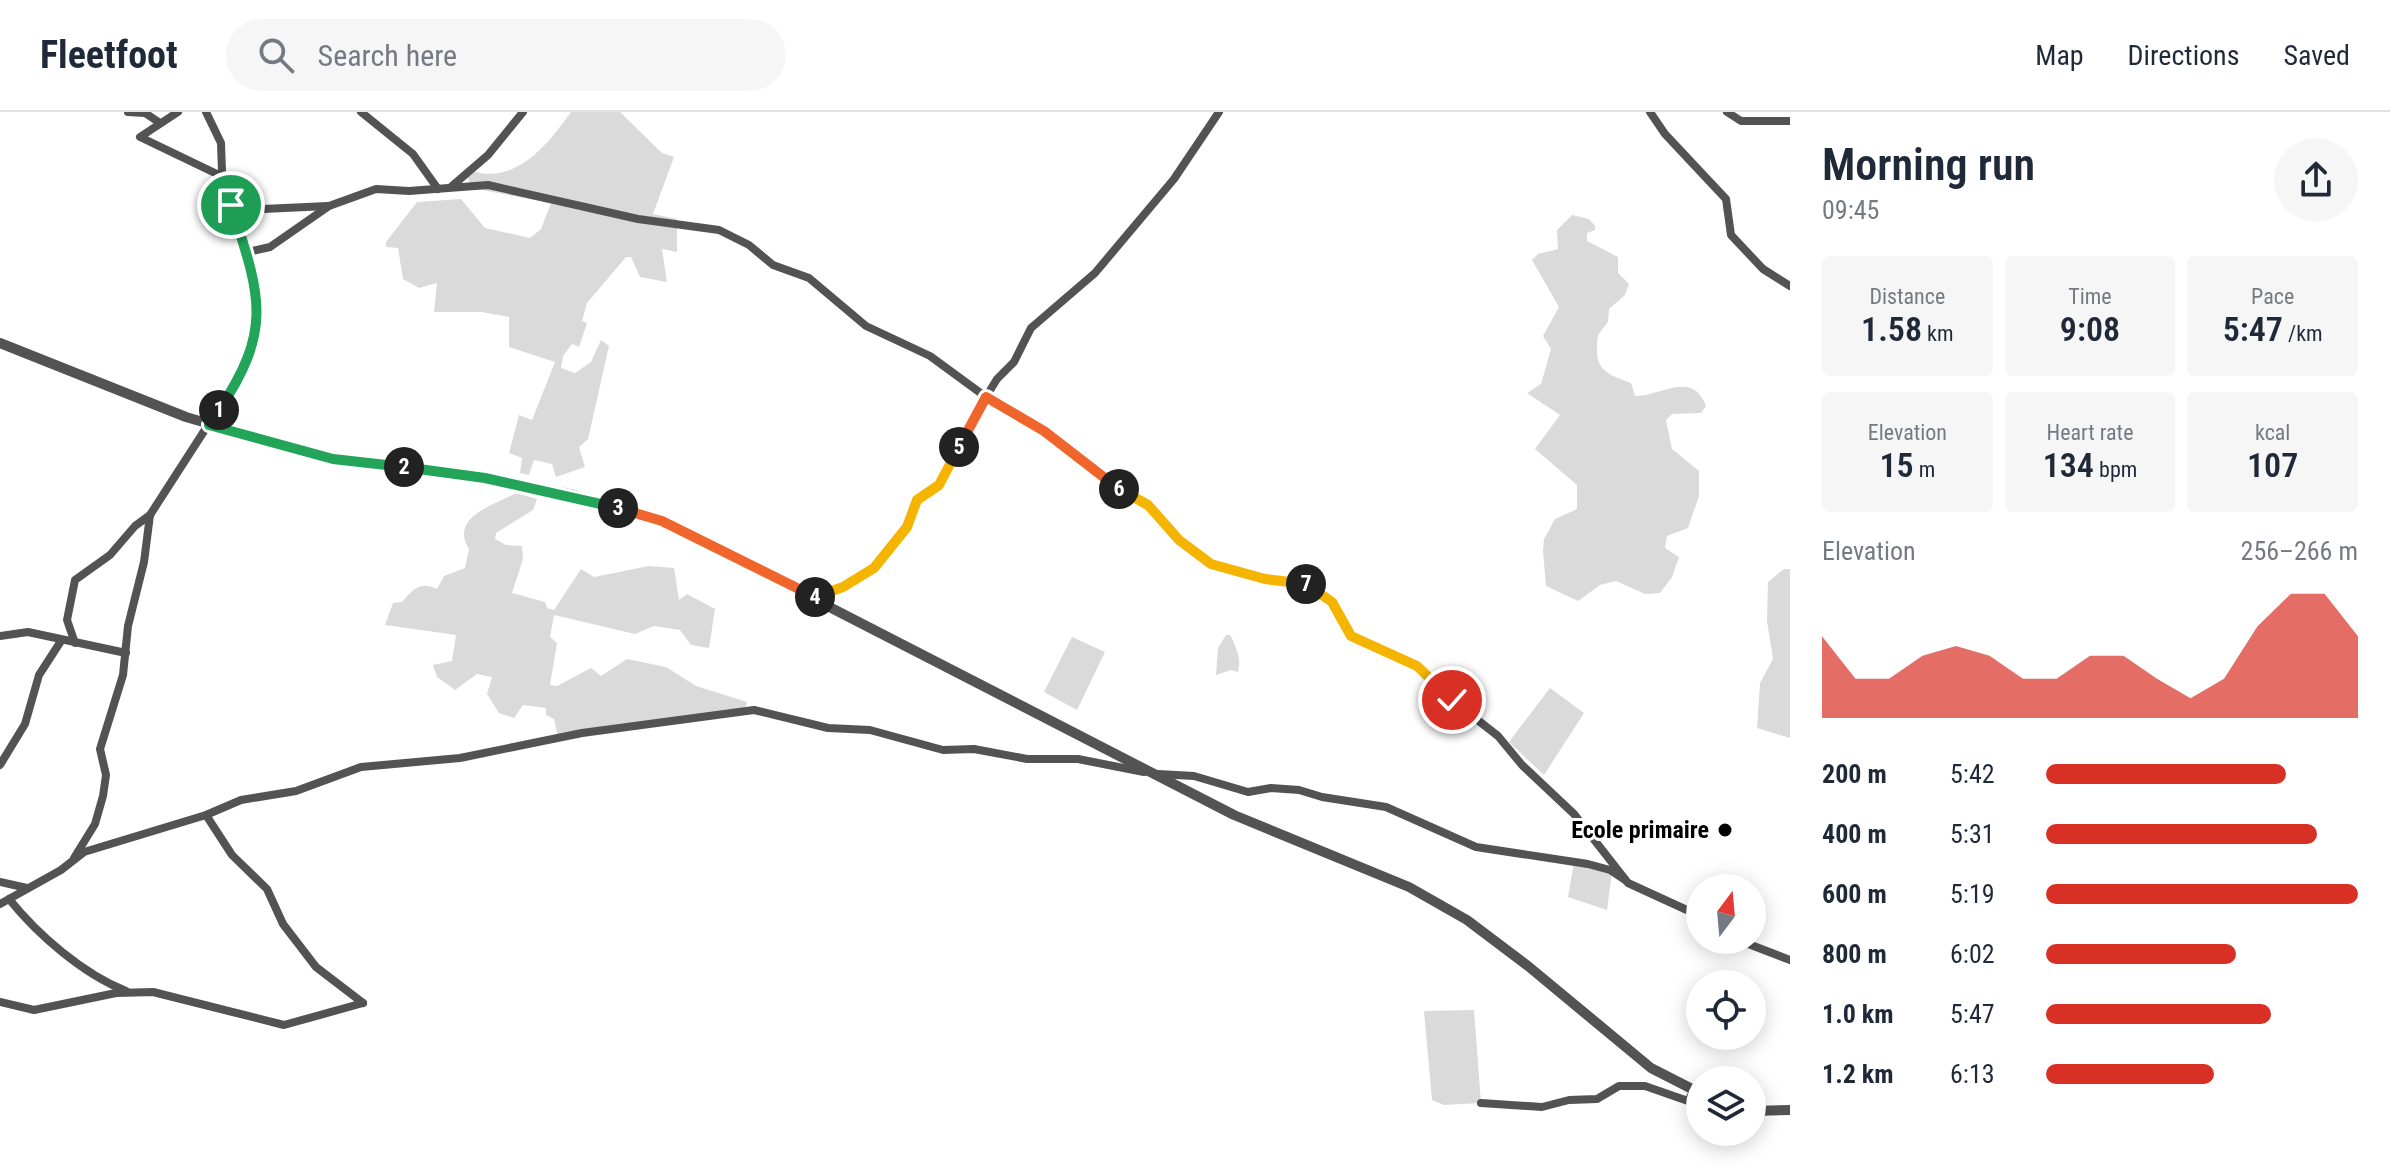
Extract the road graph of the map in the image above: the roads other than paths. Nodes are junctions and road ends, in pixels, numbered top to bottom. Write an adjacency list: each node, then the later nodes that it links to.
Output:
1 (128, 112): 2 (street)
2 (140, 112): 11 (street)
3 (178, 112): 11 (street)
4 (206, 112): 12 (street)
5 (361, 112): 14 (street)
6 (523, 112): 13 (street)
7 (1219, 112): 21 (street)
8 (1650, 112): 19 (street)
9 (1727, 112): 10 (street)
10 (1790, 121)
11 (160, 123): 12 (street)
12 (224, 178): 16 (street); 17 (street)
13 (451, 187): 14 (street); 21 (street)
14 (438, 189): 15 (street)
15 (329, 206): 16 (street); 18 (street)
16 (263, 209): 17 (street)
17 (234, 215): 18 (street)
18 (243, 253): 22 (street)
19 (1790, 286)
20 (0, 343): 22 (street)
21 (986, 397): 24 (street); 34 (street)
22 (209, 425): 23 (street); 24 (street)
23 (150, 515): 27 (street); 28 (street)
24 (813, 598): 30 (street)
25 (0, 636): 26 (street)
26 (61, 641): 27 (street); 29 (street)
27 (75, 643): 28 (street)
28 (126, 653): 32 (street)
29 (0, 765)
30 (1154, 774): 31 (street); 34 (street); 43 (street)
31 (206, 815): 32 (street); 41 (street)
32 (74, 858): 35 (street)
33 (0, 882): 35 (street)
34 (1628, 883): 38 (street)
35 (28, 888): 36 (street)
36 (9, 899): 37 (street); 41 (street)
37 (0, 904)
38 (1686, 910)
39 (1766, 951): 40 (street)
40 (1790, 960)
41 (127, 991): 42 (street)
42 (0, 1002)
43 (1686, 1086)
44 (1686, 1100): 45 (street)
45 (1481, 1103)
46 (1790, 1110): 47 (street)
47 (1766, 1111)

